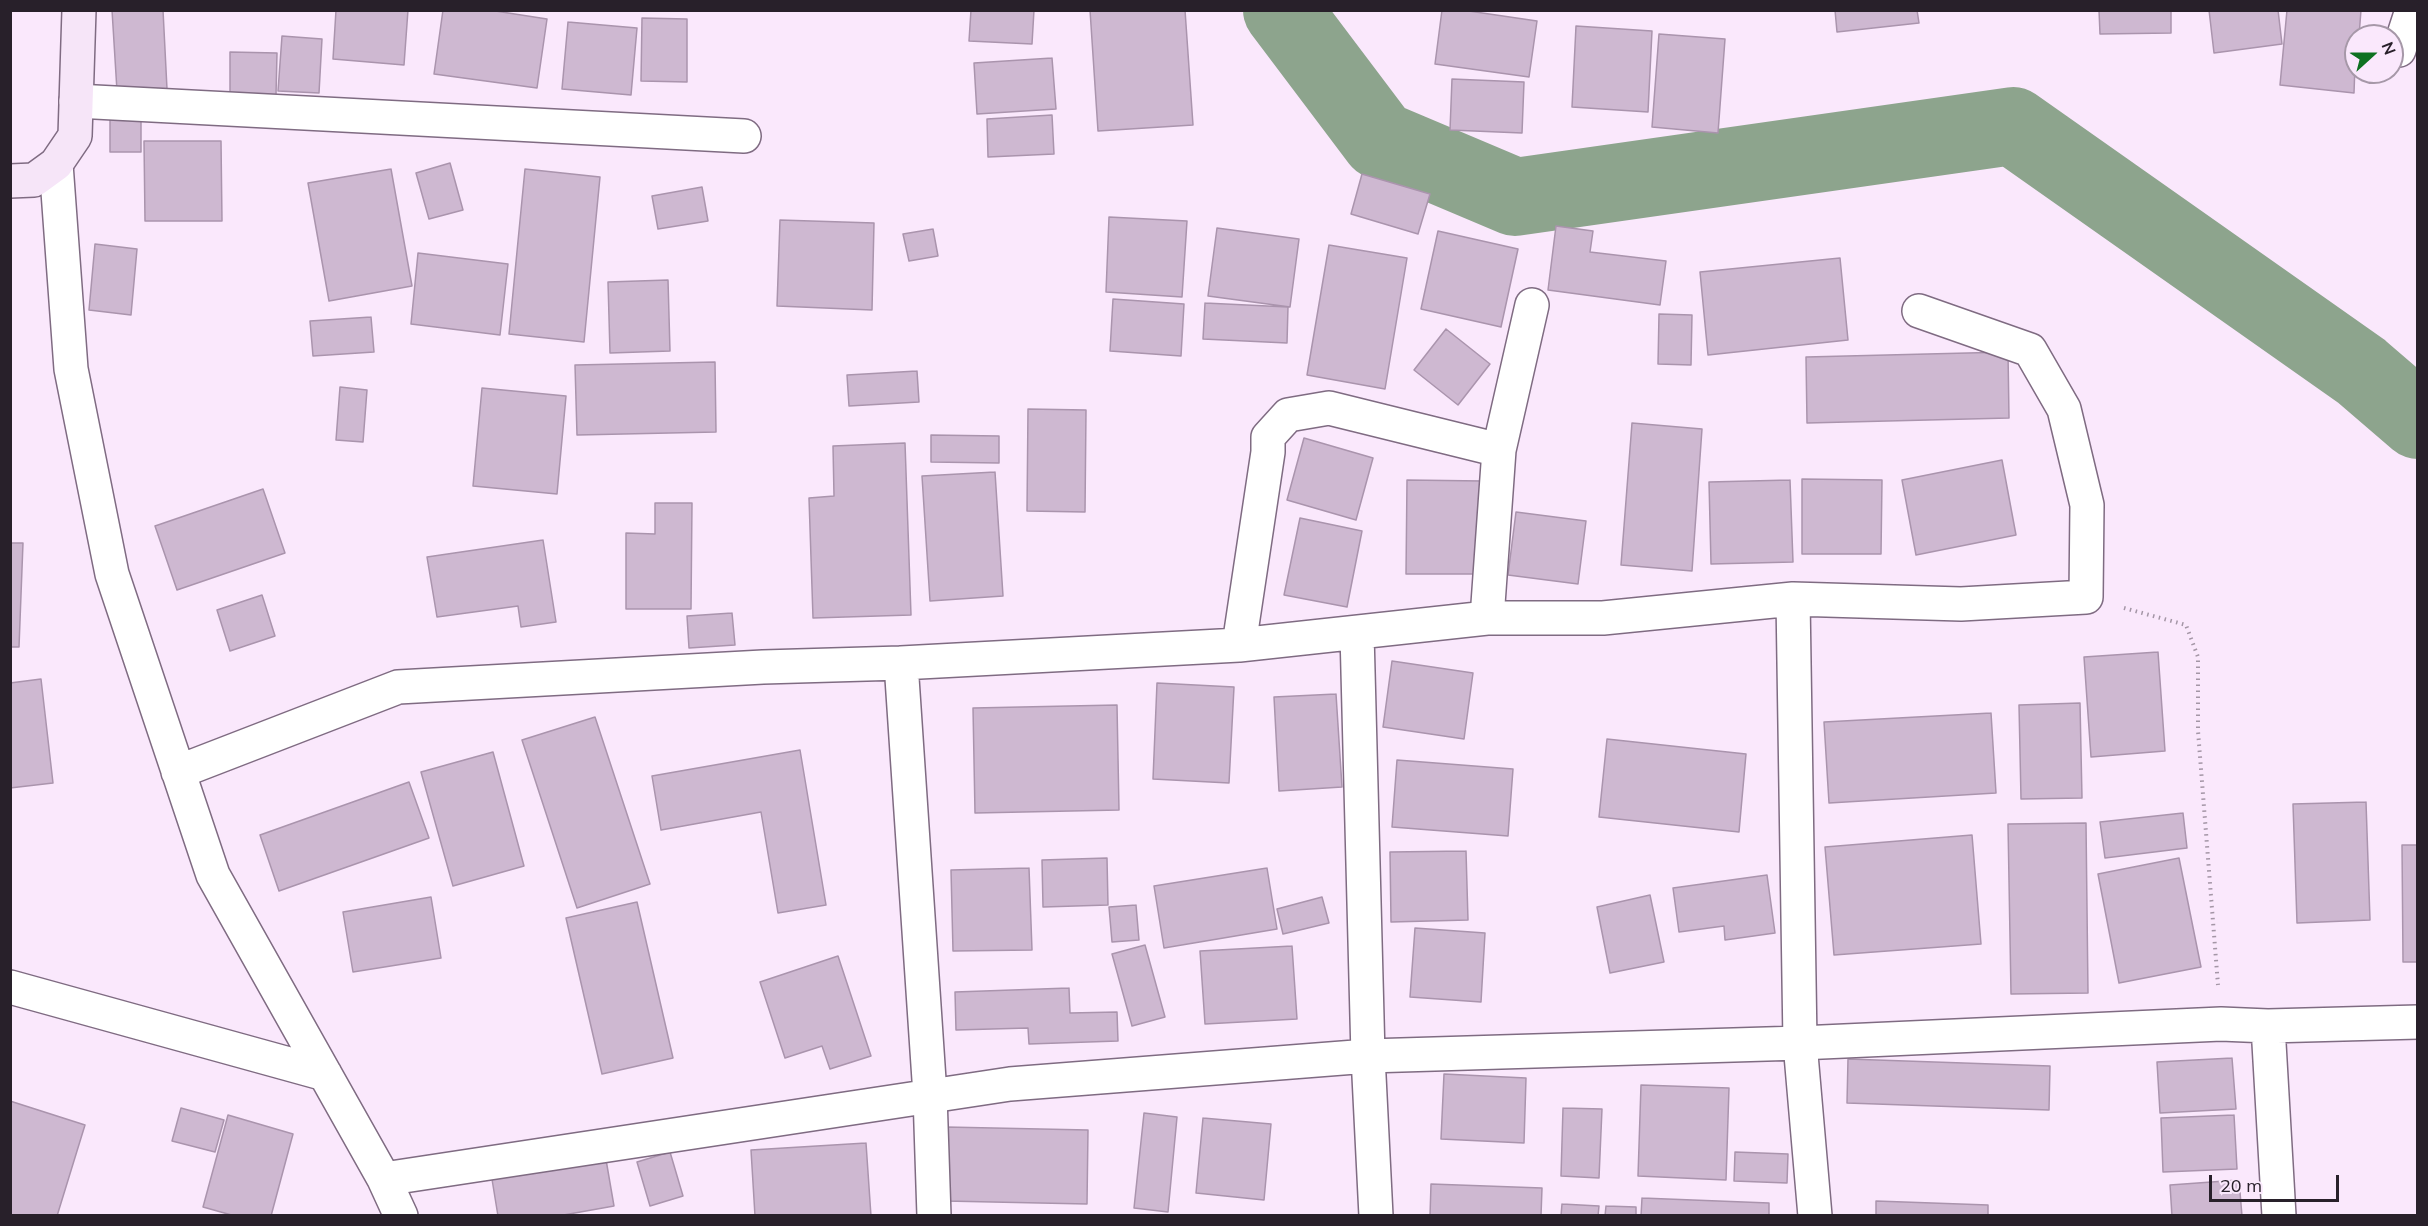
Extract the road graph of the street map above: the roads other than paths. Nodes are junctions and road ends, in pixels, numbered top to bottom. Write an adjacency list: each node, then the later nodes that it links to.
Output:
1 (79, 10): 4 (street)
2 (2412, 10): 3 (street)
3 (2404, 35)
4 (76, 101): 5 (street); 6 (street)
5 (744, 136)
6 (56, 164): 7 (street); 16 (street)
7 (10, 181)
8 (1532, 304): 10 (street)
9 (1919, 310): 11 (street)
10 (1499, 450): 12 (street); 14 (street)
11 (1793, 599): 12 (street); 20 (street)
12 (1487, 618): 13 (street)
13 (1357, 633): 14 (street); 21 (street)
14 (1239, 645): 15 (street)
15 (901, 663): 16 (street); 23 (street)
16 (178, 772): 22 (street)
17 (10, 987): 22 (street)
18 (2418, 1022): 19 (street)
19 (2268, 1026): 20 (street); 29 (street)
20 (1800, 1043): 21 (street); 28 (street)
21 (1368, 1056): 23 (street); 27 (street)
22 (325, 1074): 24 (street)
23 (930, 1095): 24 (street); 26 (street)
24 (384, 1179): 25 (street)
25 (401, 1215)
26 (934, 1215)
27 (1376, 1215)
28 (1815, 1215)
29 (2279, 1215)

